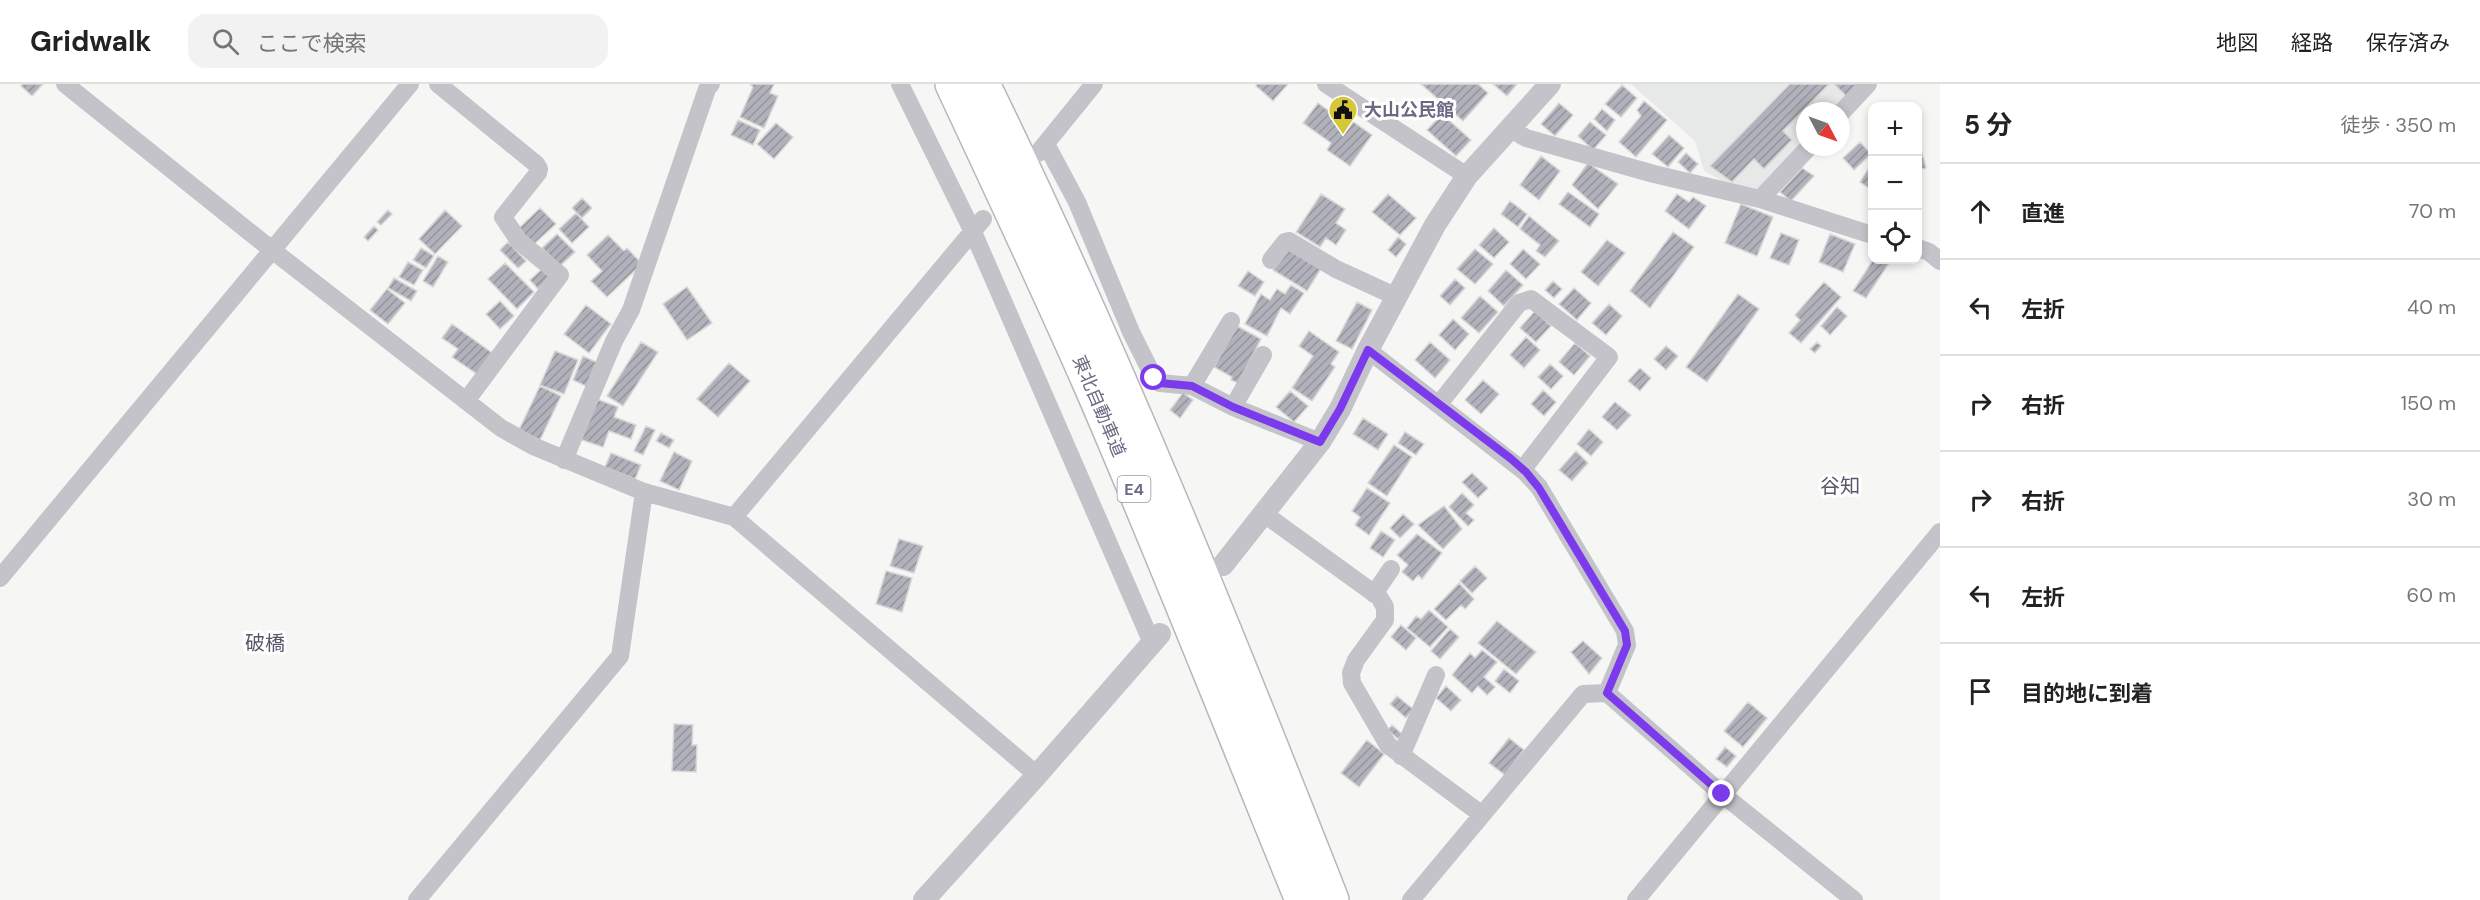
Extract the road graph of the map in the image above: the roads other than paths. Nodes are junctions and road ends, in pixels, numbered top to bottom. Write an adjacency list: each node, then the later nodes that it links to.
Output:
1 (65, 84): 21 (street)
2 (410, 84): 21 (street)
3 (438, 84): 30 (street)
4 (711, 84): 34 (street)
5 (900, 84): 19 (street)
6 (952, 84): 53 (highway, 東北自動車道 / E4)
7 (983, 84): 54 (highway, 東北自動車道 / E4)
8 (1094, 84): 14 (street)
9 (1326, 84): 17 (street)
10 (1550, 84): 13 (street)
11 (1868, 84): 12 (street)
12 (1850, 103)
13 (1511, 129): 17 (street); 18 (street)
14 (1046, 144): 16 (street); 29 (street)
15 (1801, 156): 18 (street)
16 (1034, 158)
17 (1467, 176): 25 (street)
18 (1761, 199): 20 (street)
19 (978, 226): 38 (street); 44 (street)
20 (1868, 234)
21 (272, 250): 30 (street); 42 (street)
22 (1922, 250): 24 (street)
23 (1271, 260): 25 (street)
24 (1940, 261)
25 (1397, 297): 27 (street)
26 (1231, 321): 29 (street)
27 (1368, 350): 31 (street); 33 (street)
28 (1263, 355): 32 (street)
29 (1192, 386): 32 (street)
30 (466, 401): 34 (street)
31 (1439, 404): 35 (street); 35 (street)
32 (1233, 407): 33 (street)
33 (1320, 442): 37 (street)
34 (564, 460): 36 (street)
35 (1523, 469): 46 (street)
36 (644, 492): 38 (street); 51 (street)
37 (1263, 513): 40 (street); 43 (street)
38 (734, 517): 48 (street)
39 (1940, 532): 49 (street)
40 (1223, 566)
41 (1391, 569): 43 (street)
42 (0, 578)
43 (1374, 594): 47 (street)
44 (1156, 639): 48 (street)
45 (1436, 675): 47 (street)
46 (1607, 693): 49 (street); 50 (street)
47 (1401, 756): 50 (street)
48 (1037, 776): 52 (street)
49 (1722, 794): 56 (street); 57 (street)
50 (1482, 814): 55 (street)
51 (417, 900)
52 (924, 900)
53 (1302, 900)
54 (1332, 900)
55 (1411, 900)
56 (1636, 900)
57 (1854, 900)

